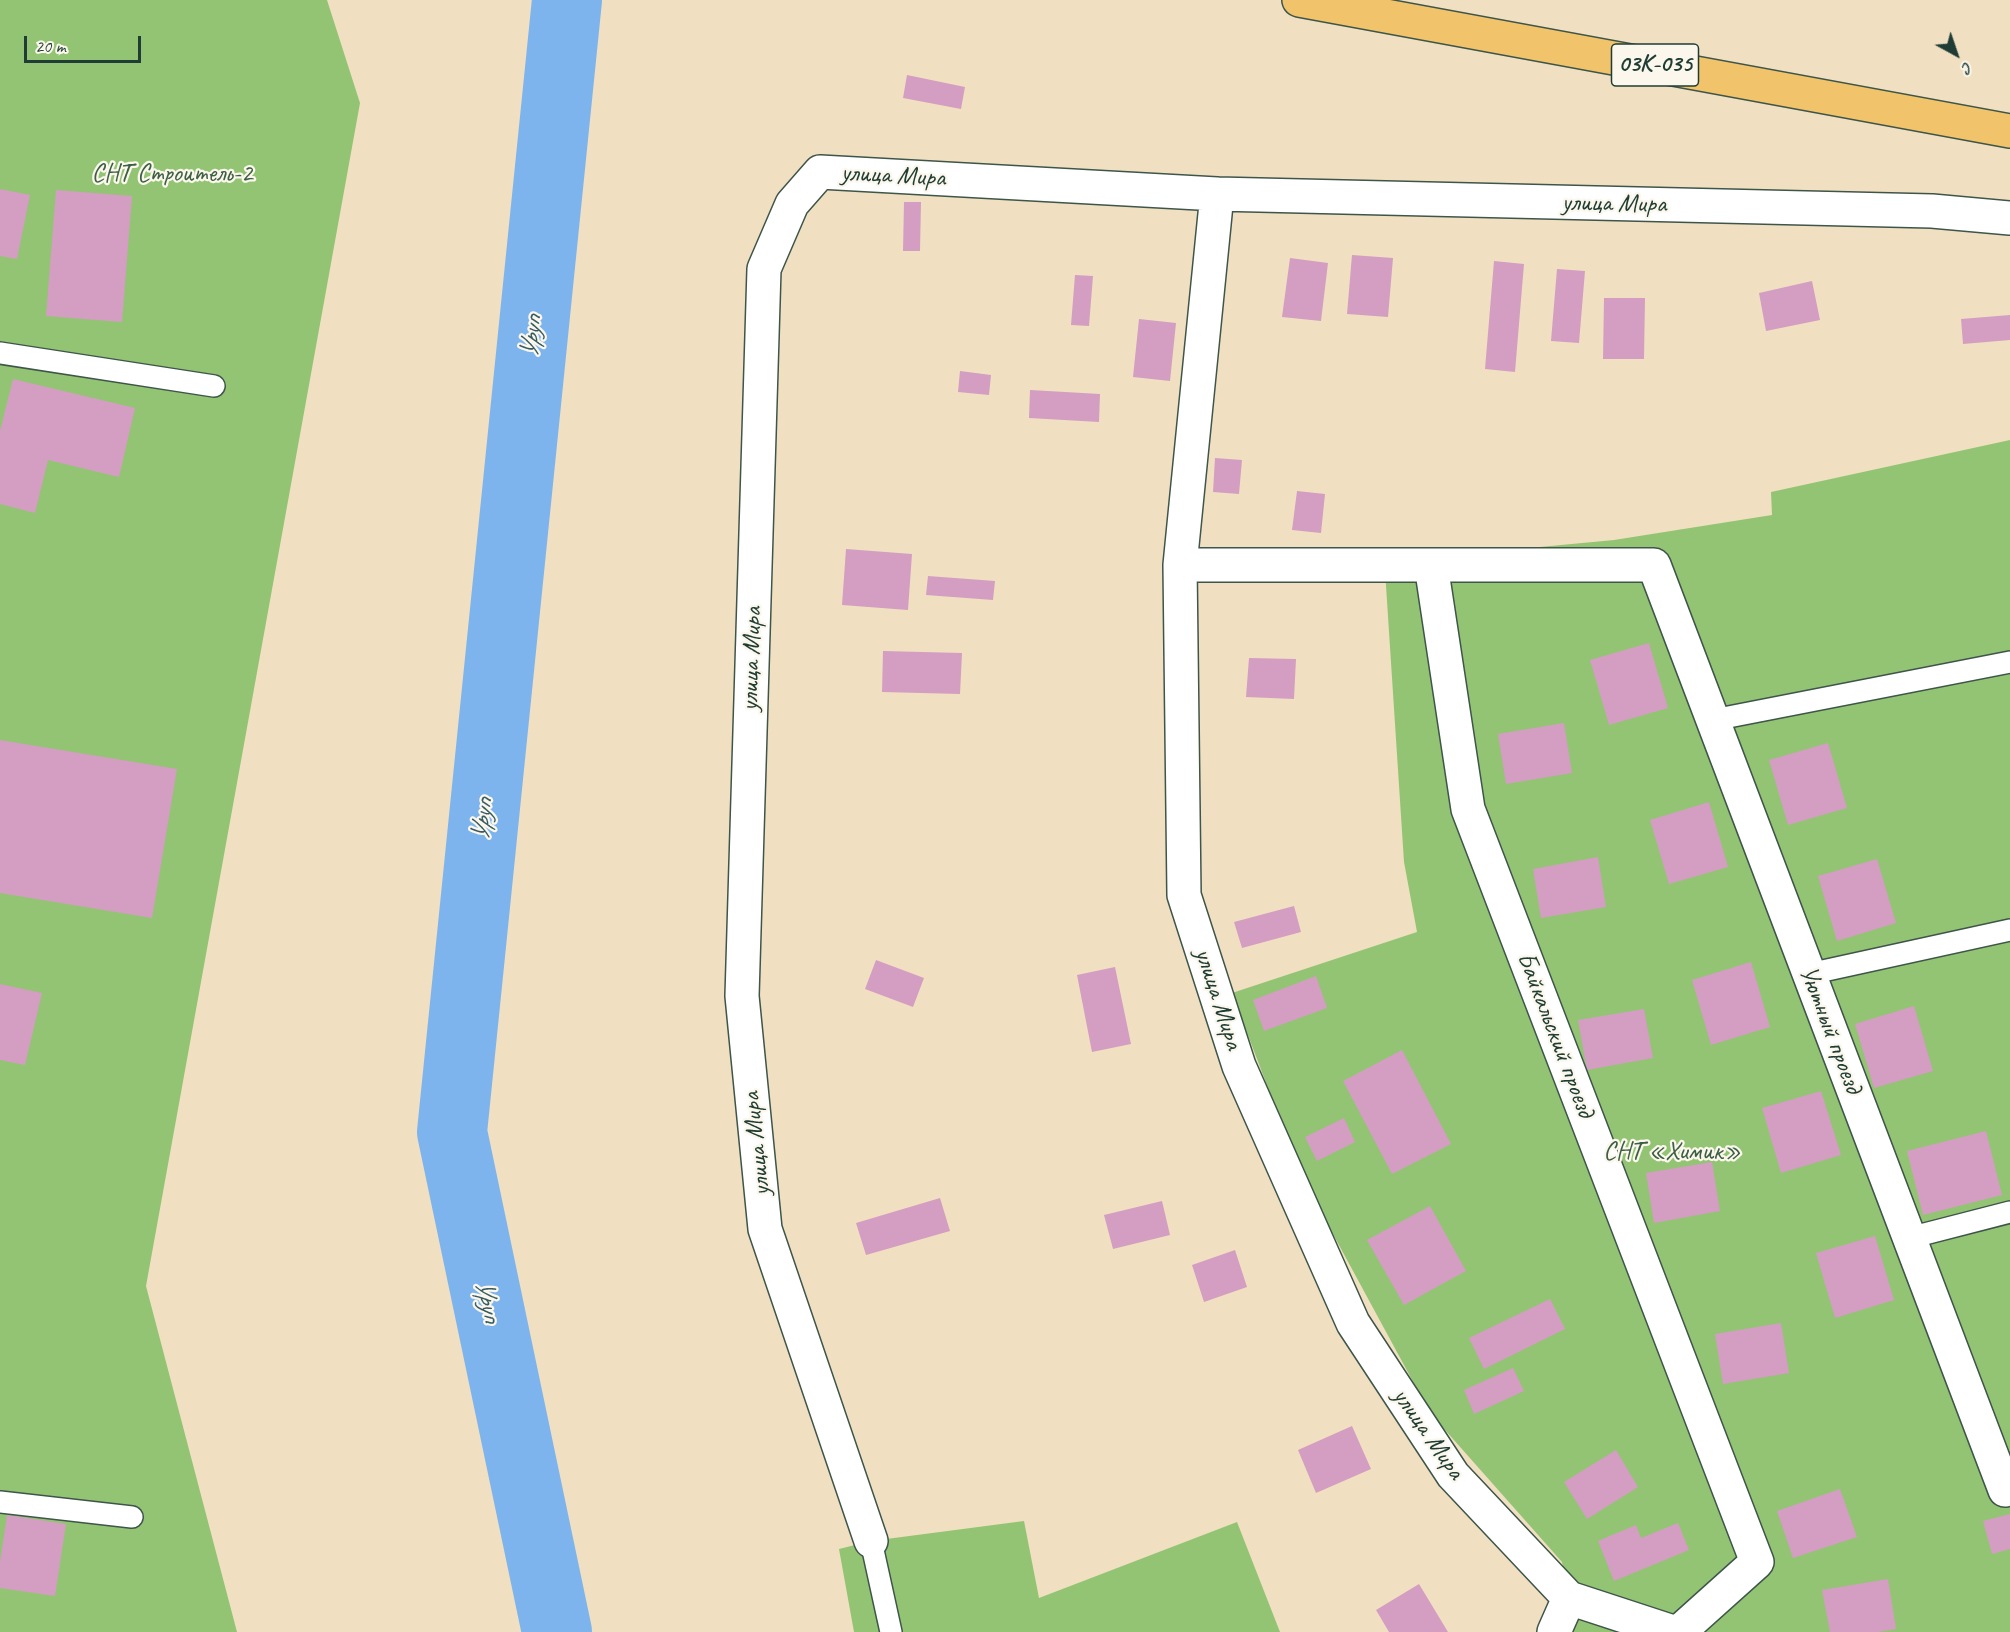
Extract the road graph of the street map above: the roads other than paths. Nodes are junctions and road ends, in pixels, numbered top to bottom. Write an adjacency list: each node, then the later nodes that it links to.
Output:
1 (1299, 0): 2 (main road, 03К-035)
2 (2010, 131)
3 (1217, 194): 4 (street, улица Мира); 7 (street, улица Мира); 18 (street, улица Мира)
4 (2010, 218)
5 (0, 353): 6 (lane)
6 (214, 386)
7 (1180, 565): 8 (street); 19 (street, улица Мира)
8 (1431, 565): 10 (street, Уютный проезд); 23 (street, Байкальский проезд)
9 (2010, 662): 10 (lane)
10 (1713, 720): 12 (street, Уютный проезд)
11 (2010, 930): 12 (lane)
12 (1809, 974): 14 (street, Уютный проезд)
13 (2010, 1212): 14 (lane)
14 (1909, 1238): 15 (street, Уютный проезд)
15 (2010, 1489)
16 (0, 1502): 17 (lane)
17 (132, 1517)
18 (871, 1541): 20 (lane)
19 (1569, 1598): 21 (street); 22 (street, улица Мира)
20 (891, 1632)
21 (1554, 1632)
22 (1673, 1632)
23 (1679, 1632)

